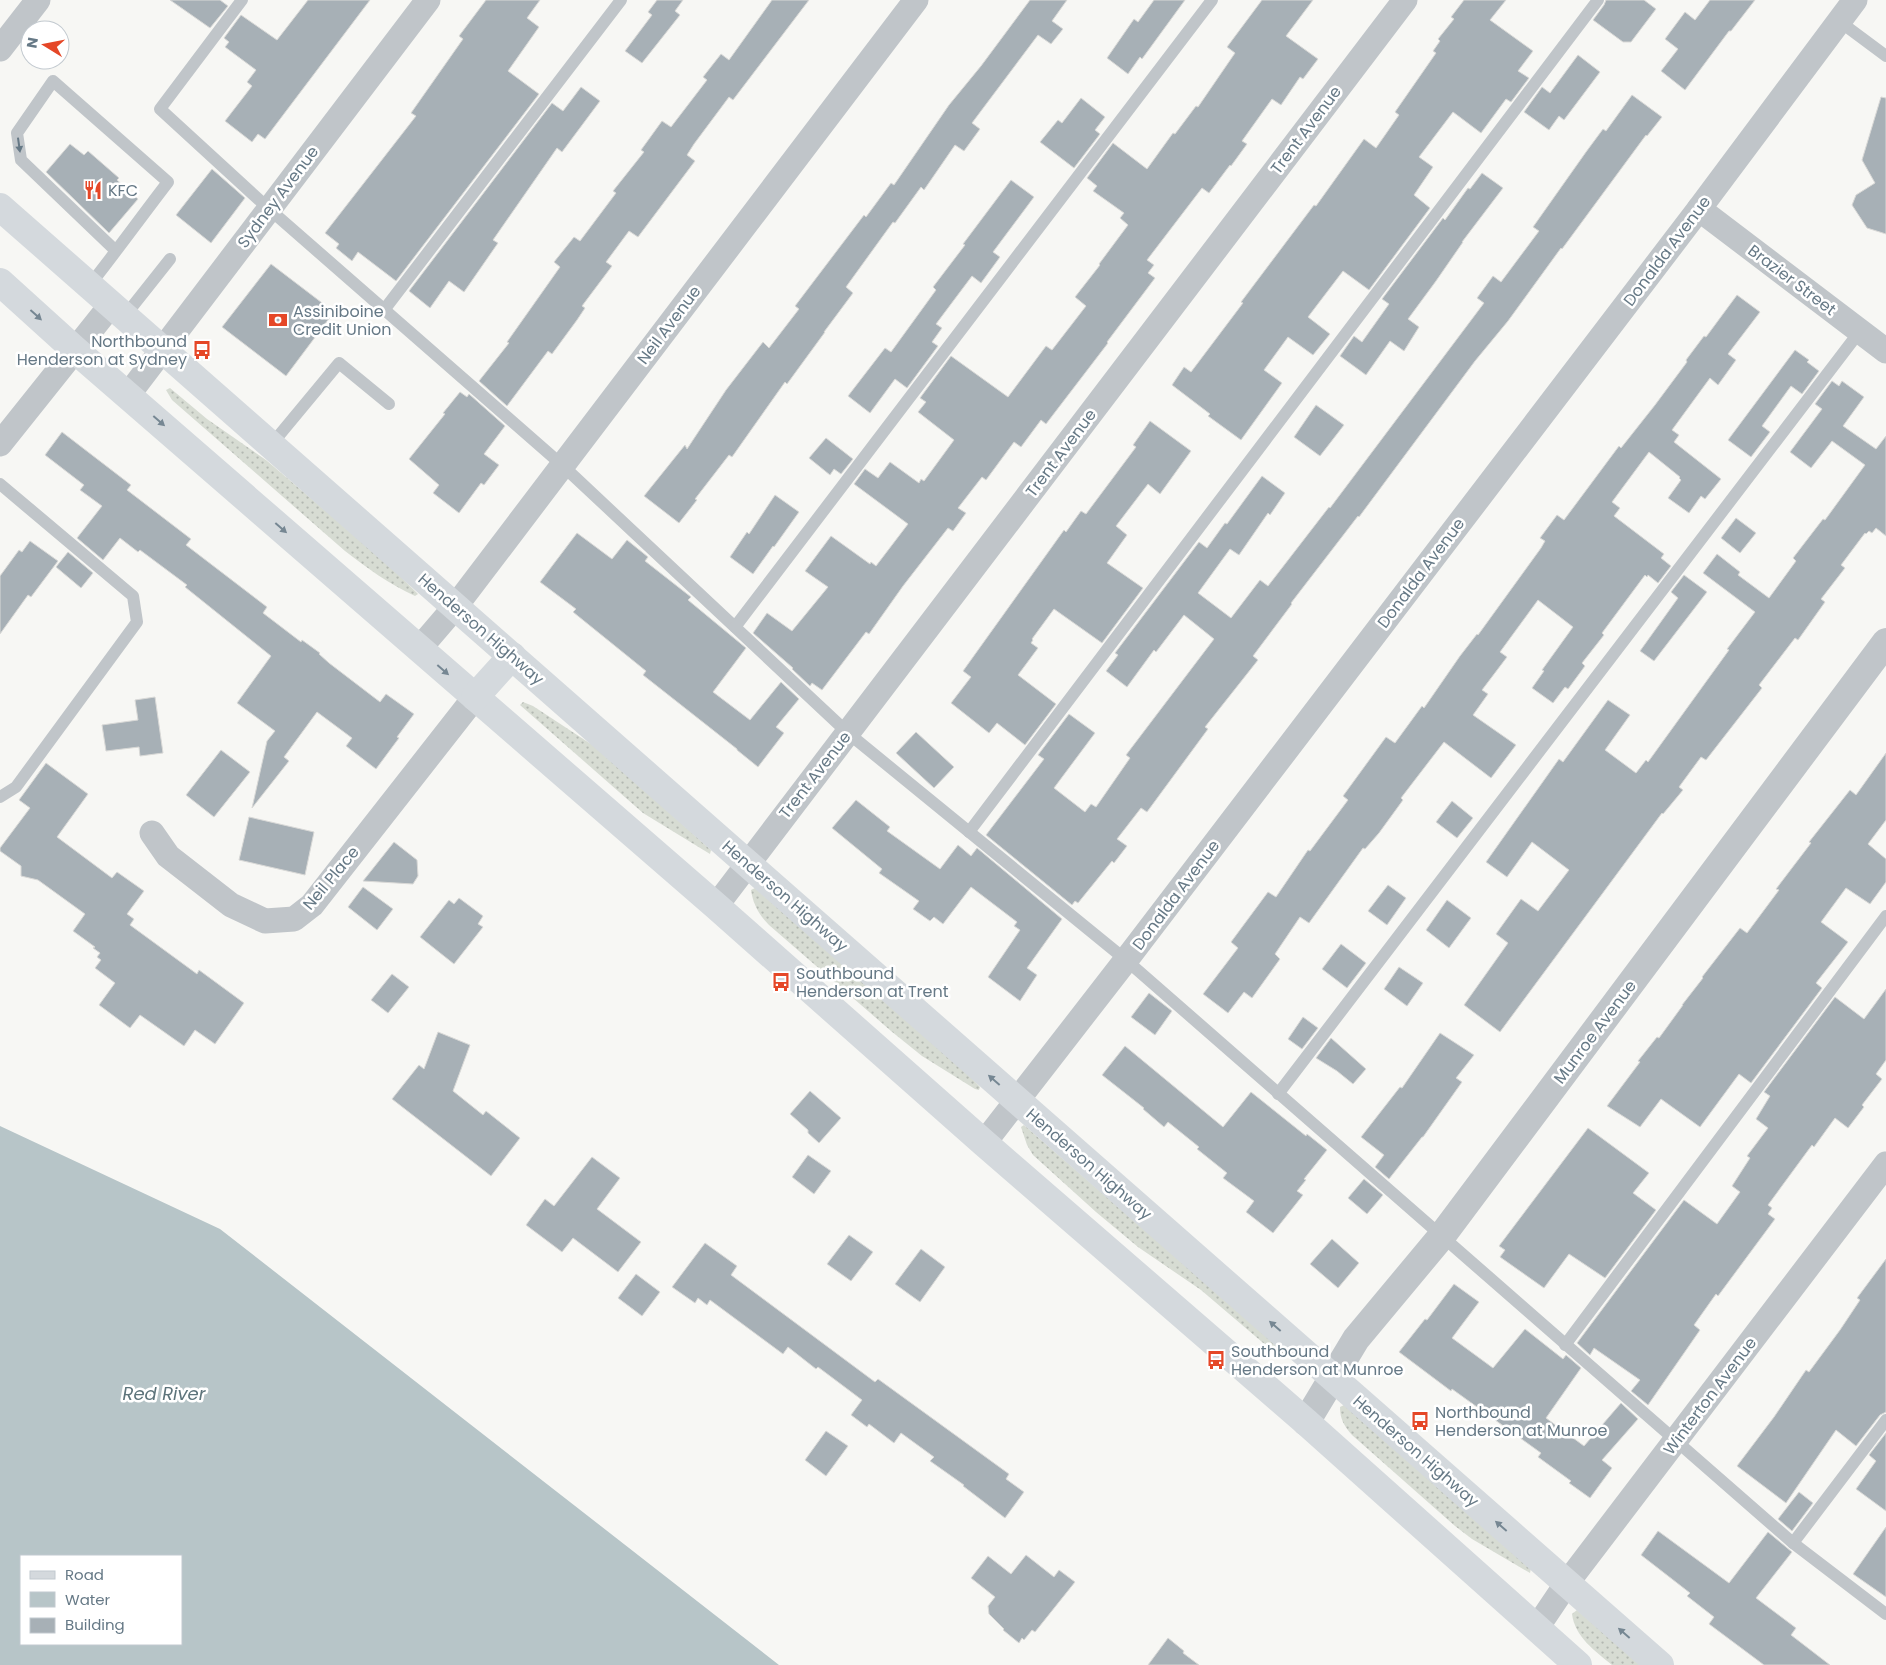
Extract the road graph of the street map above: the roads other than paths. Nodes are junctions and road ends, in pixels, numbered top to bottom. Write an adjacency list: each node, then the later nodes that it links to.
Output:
1 (38, 0): 11 (street)
2 (242, 0): 14 (lane)
3 (428, 0): 14 (street, Sydney Avenue)
4 (621, 0): 20 (lane)
5 (916, 0): 30 (street, Neil Avenue)
6 (1212, 0): 33 (lane)
7 (1404, 0): 38 (street, Trent Avenue)
8 (1598, 0): 41 (lane)
9 (1855, 0): 10 (street, Donalda Avenue)
10 (1839, 21): 12 (lane); 15 (street, Donalda Avenue)
11 (0, 49)
12 (1886, 56)
13 (0, 207): 19 (main road, Henderson Highway)
14 (268, 208): 20 (lane); 24 (street, Sydney Avenue)
15 (1699, 209): 22 (street, Brazier Street); 45 (street, Donalda Avenue)
16 (116, 251): 16 (lane, one-way to 16); 19 (lane)
17 (170, 259): 21 (lane)
18 (0, 282): 23 (main road, one-way to 23)
19 (89, 286): 21 (main road, Henderson Highway)
20 (384, 310): 30 (lane)
21 (118, 311): 23 (street); 24 (main road, Henderson Highway)
22 (1860, 331): 25 (street, Brazier Street); 46 (lane)
23 (74, 350): 26 (main road); 28 (street)
24 (163, 350): 26 (street, Sydney Avenue); 29 (main road, Henderson Highway)
25 (1886, 351)
26 (128, 395): 35 (main road, one-way to 35)
27 (389, 404): 29 (lane)
28 (0, 444)
29 (271, 445): 32 (main road, Henderson Highway)
30 (562, 465): 32 (street, Neil Avenue); 33 (lane)
31 (0, 484): 39 (lane)
32 (455, 607): 35 (street, Neil Avenue); 36 (main road, Henderson Highway)
33 (735, 627): 38 (lane)
34 (1886, 642): 50 (street, Munroe Avenue)
35 (419, 649): 37 (main road, one-way to 37)
36 (512, 656): 37 (main road); 42 (main road, Henderson Highway)
37 (475, 697): 40 (street, Neil Place); 43 (main road)
38 (848, 733): 41 (lane); 42 (street, Trent Avenue)
39 (0, 797)
40 (152, 832)
41 (969, 832): 45 (lane)
42 (748, 863): 43 (street, Trent Avenue); 47 (main road, Henderson Highway, one-way to 42)
43 (716, 906): 48 (main road)
44 (1886, 916): 51 (lane)
45 (1126, 960): 46 (lane); 47 (street, Donalda Avenue)
46 (1278, 1094): 50 (lane)
47 (1018, 1101): 48 (street, Donalda Avenue); 52 (main road, Henderson Highway, one-way to 47)
48 (984, 1143): 54 (main road)
49 (1886, 1164): 55 (street, Winterton Avenue)
50 (1441, 1237): 51 (lane); 52 (street, Munroe Avenue)
51 (1565, 1345): 55 (lane)
52 (1332, 1376): 54 (street, Munroe Avenue); 57 (main road, Henderson Highway, one-way to 52)
53 (1886, 1420): 56 (lane)
54 (1306, 1422): 59 (main road)
55 (1676, 1441): 56 (lane); 57 (street, Winterton Avenue)
56 (1793, 1543): 58 (lane)
57 (1567, 1583): 59 (street, Winterton Avenue); 61 (main road, Henderson Highway, one-way to 57)
58 (1886, 1614)
59 (1536, 1629): 60 (main road)
60 (1578, 1665)
61 (1660, 1665)

